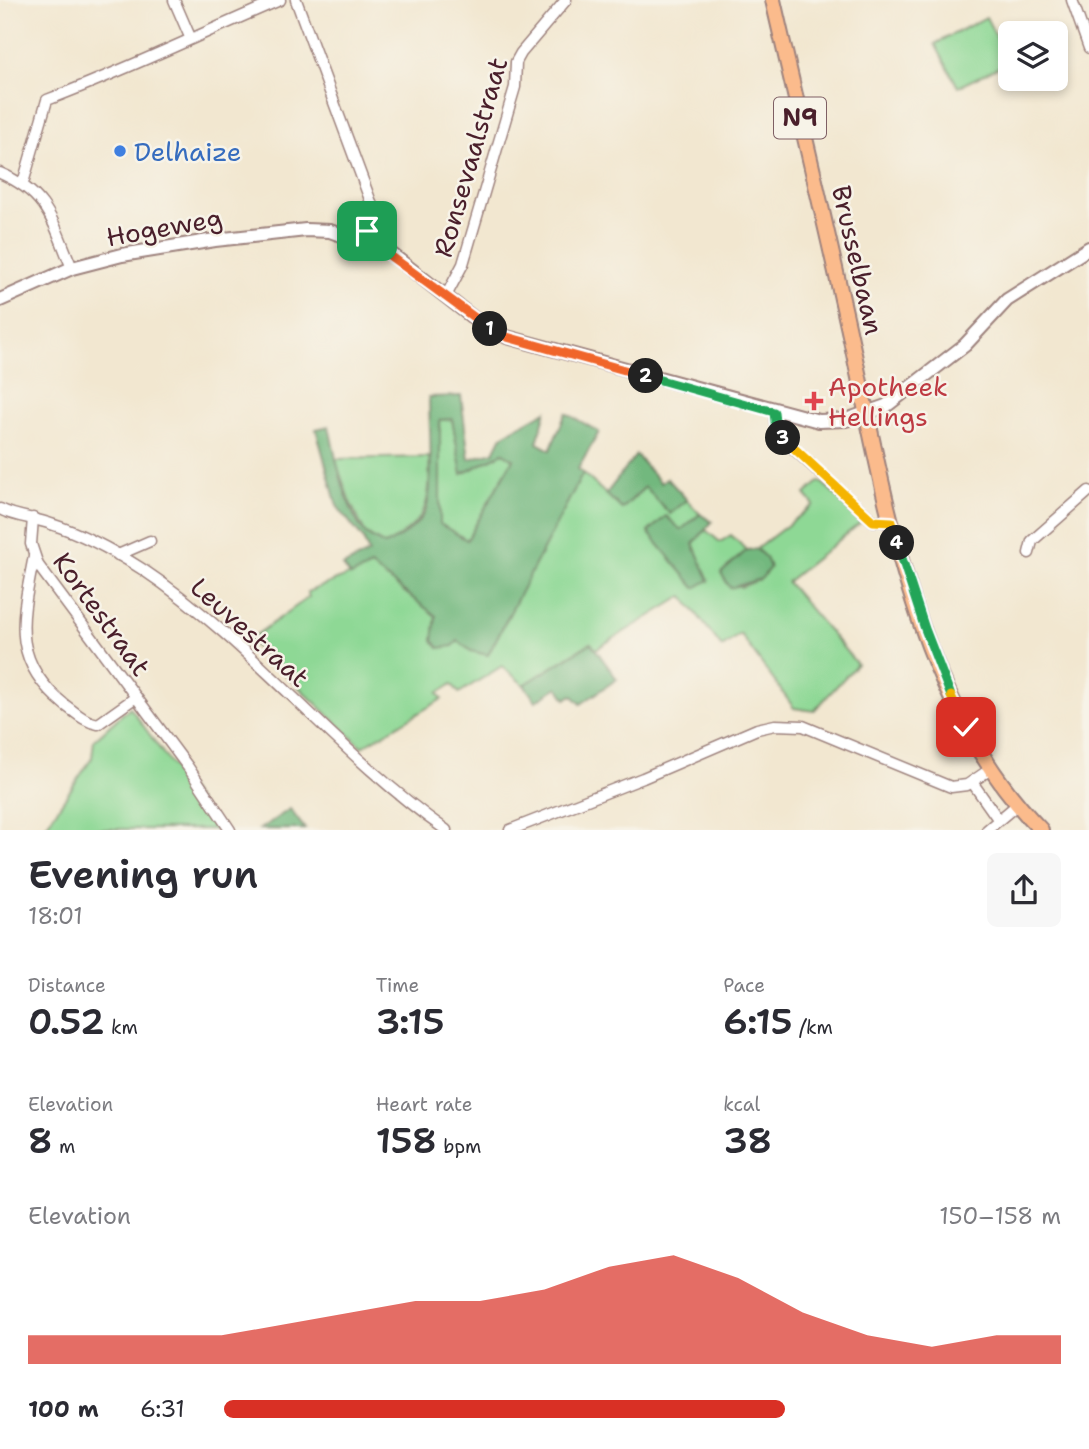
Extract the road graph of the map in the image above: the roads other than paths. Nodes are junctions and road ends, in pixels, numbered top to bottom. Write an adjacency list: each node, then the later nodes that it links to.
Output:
1 (174, 0): 7 (street)
2 (280, 0): 7 (street)
3 (296, 0): 11 (street)
4 (566, 0): 16 (street, Ronsevaalstraat)
5 (774, 0): 19 (main road, Brusselbaan / N9)
6 (1072, 0): 8 (street)
7 (190, 37): 10 (street)
8 (1089, 48)
9 (0, 173): 10 (street)
10 (23, 183): 15 (street)
11 (373, 232): 12 (street, Hogeweg); 14 (street, Hogeweg)
12 (342, 234): 14 (street, Hogeweg); 15 (street, Hogeweg)
13 (1089, 248): 19 (street, Hogeweg)
14 (381, 249): 16 (street, Hogeweg)
15 (72, 268): 17 (street, Hogeweg)
16 (446, 296): 18 (street, Hogeweg)
17 (0, 300)
18 (774, 412): 19 (street, Hogeweg); 23 (street)
19 (867, 413): 23 (main road, Brusselbaan / N9)
20 (1089, 491): 25 (street)
21 (0, 509): 22 (street, Leuvestraat)
22 (33, 518): 26 (street, Leuvestraat); 27 (street, Kortestraat)
23 (892, 522): 29 (main road, Brusselbaan / N9)
24 (150, 541): 26 (street)
25 (1029, 553)
26 (118, 555): 34 (street, Leuvestraat)
27 (35, 556): 28 (street, Kortestraat); 28 (street, Kortestraat)
28 (136, 697): 33 (street, Kortestraat)
29 (992, 768): 30 (street); 31 (main road, Brusselbaan / N9)
30 (972, 782): 32 (street); 35 (street)
31 (1018, 804): 32 (street); 37 (main road, Brusselbaan / N9)
32 (998, 819): 36 (street)
33 (230, 830)
34 (446, 830)
35 (510, 830)
36 (987, 830)
37 (1041, 830)

